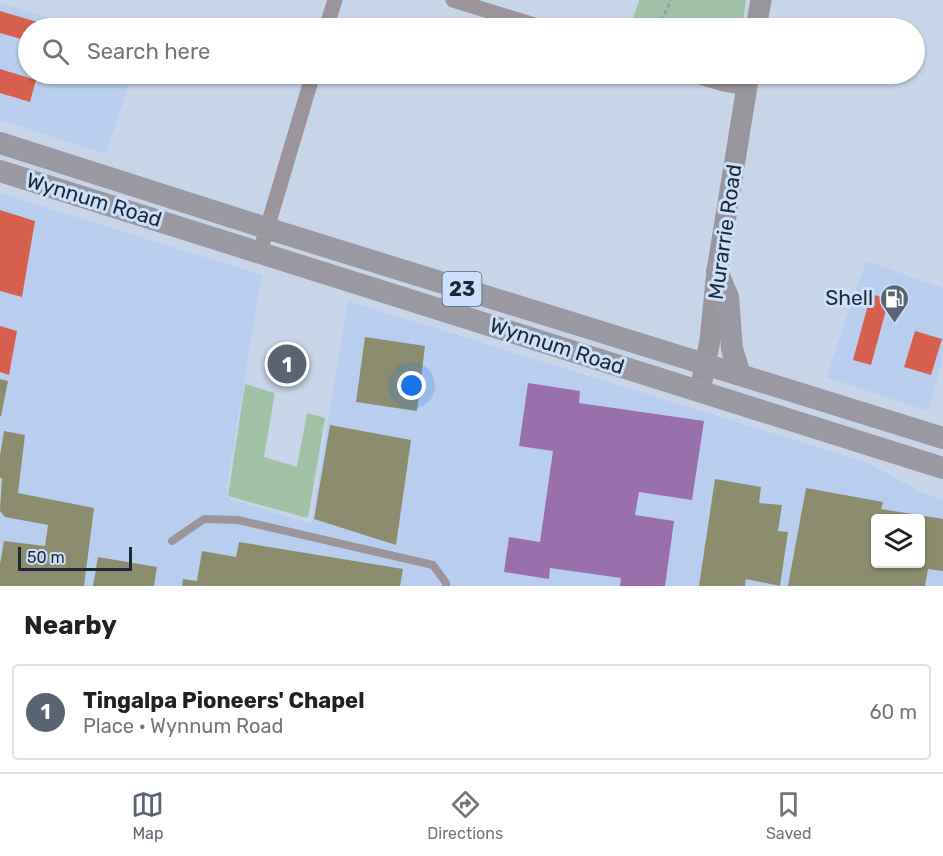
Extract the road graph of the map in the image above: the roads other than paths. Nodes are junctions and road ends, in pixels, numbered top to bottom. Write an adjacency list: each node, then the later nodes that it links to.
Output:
1 (335, 0): 4 (street)
2 (453, 0): 5 (street)
3 (761, 0): 6 (street)
4 (329, 18)
5 (512, 18)
6 (758, 18)
7 (310, 84): 11 (street)
8 (748, 84): 13 (street, Murarrie Road)
9 (0, 143): 11 (main road, Wynnum Road / 23)
10 (0, 171): 12 (main road, Wynnum Road / 23)
11 (266, 228): 12 (street); 14 (main road, Wynnum Road / 23)
12 (260, 252): 16 (main road, Wynnum Road / 23)
13 (717, 271): 14 (street, Murarrie Road); 15 (main road)
14 (705, 364): 15 (main road, Wynnum Road / 23); 16 (street, Murarrie Road)
15 (740, 375): 17 (main road, Wynnum Road / 23)
16 (700, 391): 18 (main road, Wynnum Road / 23)
17 (943, 438)
18 (943, 468)
19 (172, 541): 20 (lane)
20 (446, 586)

